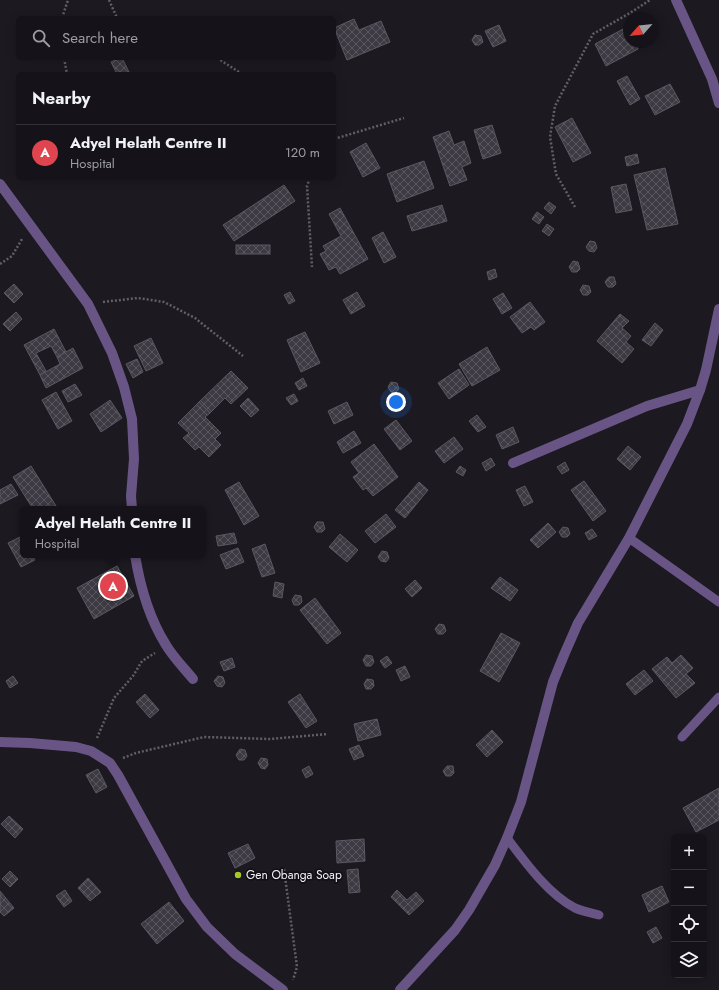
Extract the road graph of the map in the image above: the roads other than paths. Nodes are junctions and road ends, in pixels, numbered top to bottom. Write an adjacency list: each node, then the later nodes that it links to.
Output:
1 (676, 0): 2 (street)
2 (719, 103)
3 (0, 184): 7 (street)
4 (719, 309): 5 (street)
5 (700, 390): 6 (street); 8 (street)
6 (513, 463)
7 (132, 506)
8 (629, 538): 10 (lane); 15 (street)
9 (136, 558): 11 (street)
10 (719, 602)
11 (193, 679)
12 (719, 697): 13 (lane)
13 (682, 737)
14 (0, 742): 17 (street)
15 (507, 838): 16 (lane); 18 (street)
16 (599, 915)
17 (287, 987)
18 (400, 990)

